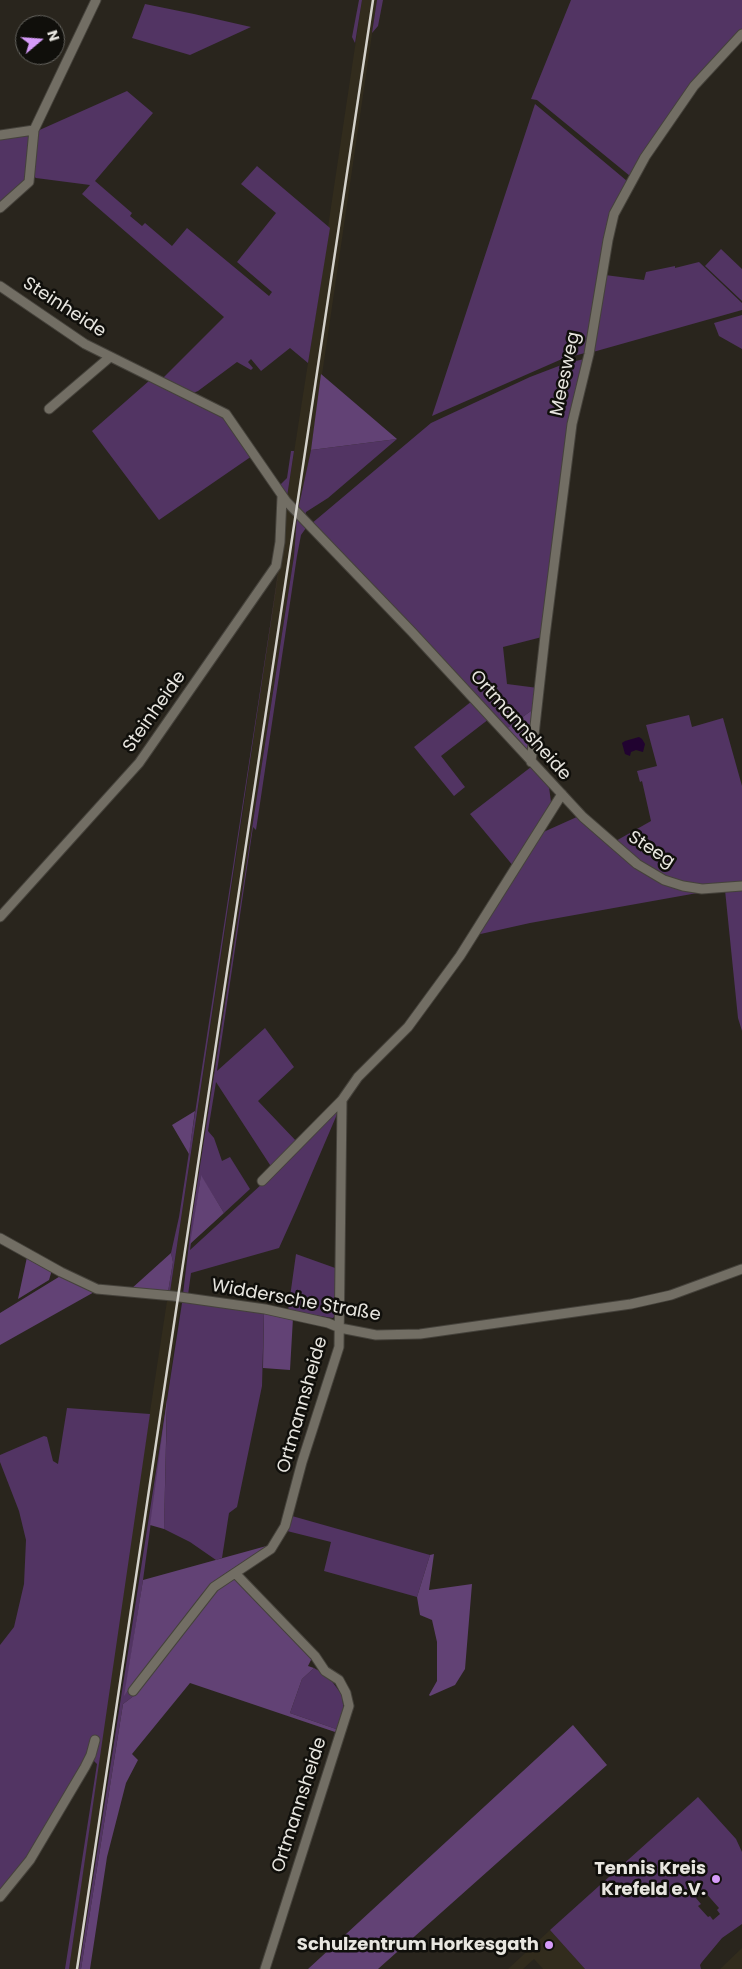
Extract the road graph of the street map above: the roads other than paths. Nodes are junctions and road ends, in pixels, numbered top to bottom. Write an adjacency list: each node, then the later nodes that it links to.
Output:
1 (96, 0): 3 (street)
2 (742, 34): 11 (street, Meesweg)
3 (34, 130): 4 (street); 5 (street)
4 (0, 135)
5 (0, 208)
6 (0, 286): 7 (street, Steinheide)
7 (110, 357): 8 (street, Steinheide); 9 (street, Steinheide)
8 (49, 409)
9 (282, 497): 10 (street, Steinheide); 14 (street, Steinheide)
10 (299, 514): 11 (street, Ortmannsheide)
11 (531, 762): 12 (street, Ortmannsheide)
12 (562, 794): 13 (street, Steeg); 15 (street, Ortmannsheide)
13 (742, 886)
14 (0, 917)
15 (342, 1100): 16 (street, Ortmannsheide); 19 (street, Ortmannsheide)
16 (262, 1181)
17 (0, 1238): 19 (street, Widdersche Straße)
18 (742, 1269): 19 (street, Widdersche Straße)
19 (340, 1328): 20 (street, Ortmannsheide)
20 (235, 1573): 21 (street, Ortmannsheide); 24 (street, Ortmannsheide)
21 (133, 1691)
22 (95, 1740): 23 (street)
23 (0, 1897)
24 (265, 1969)

